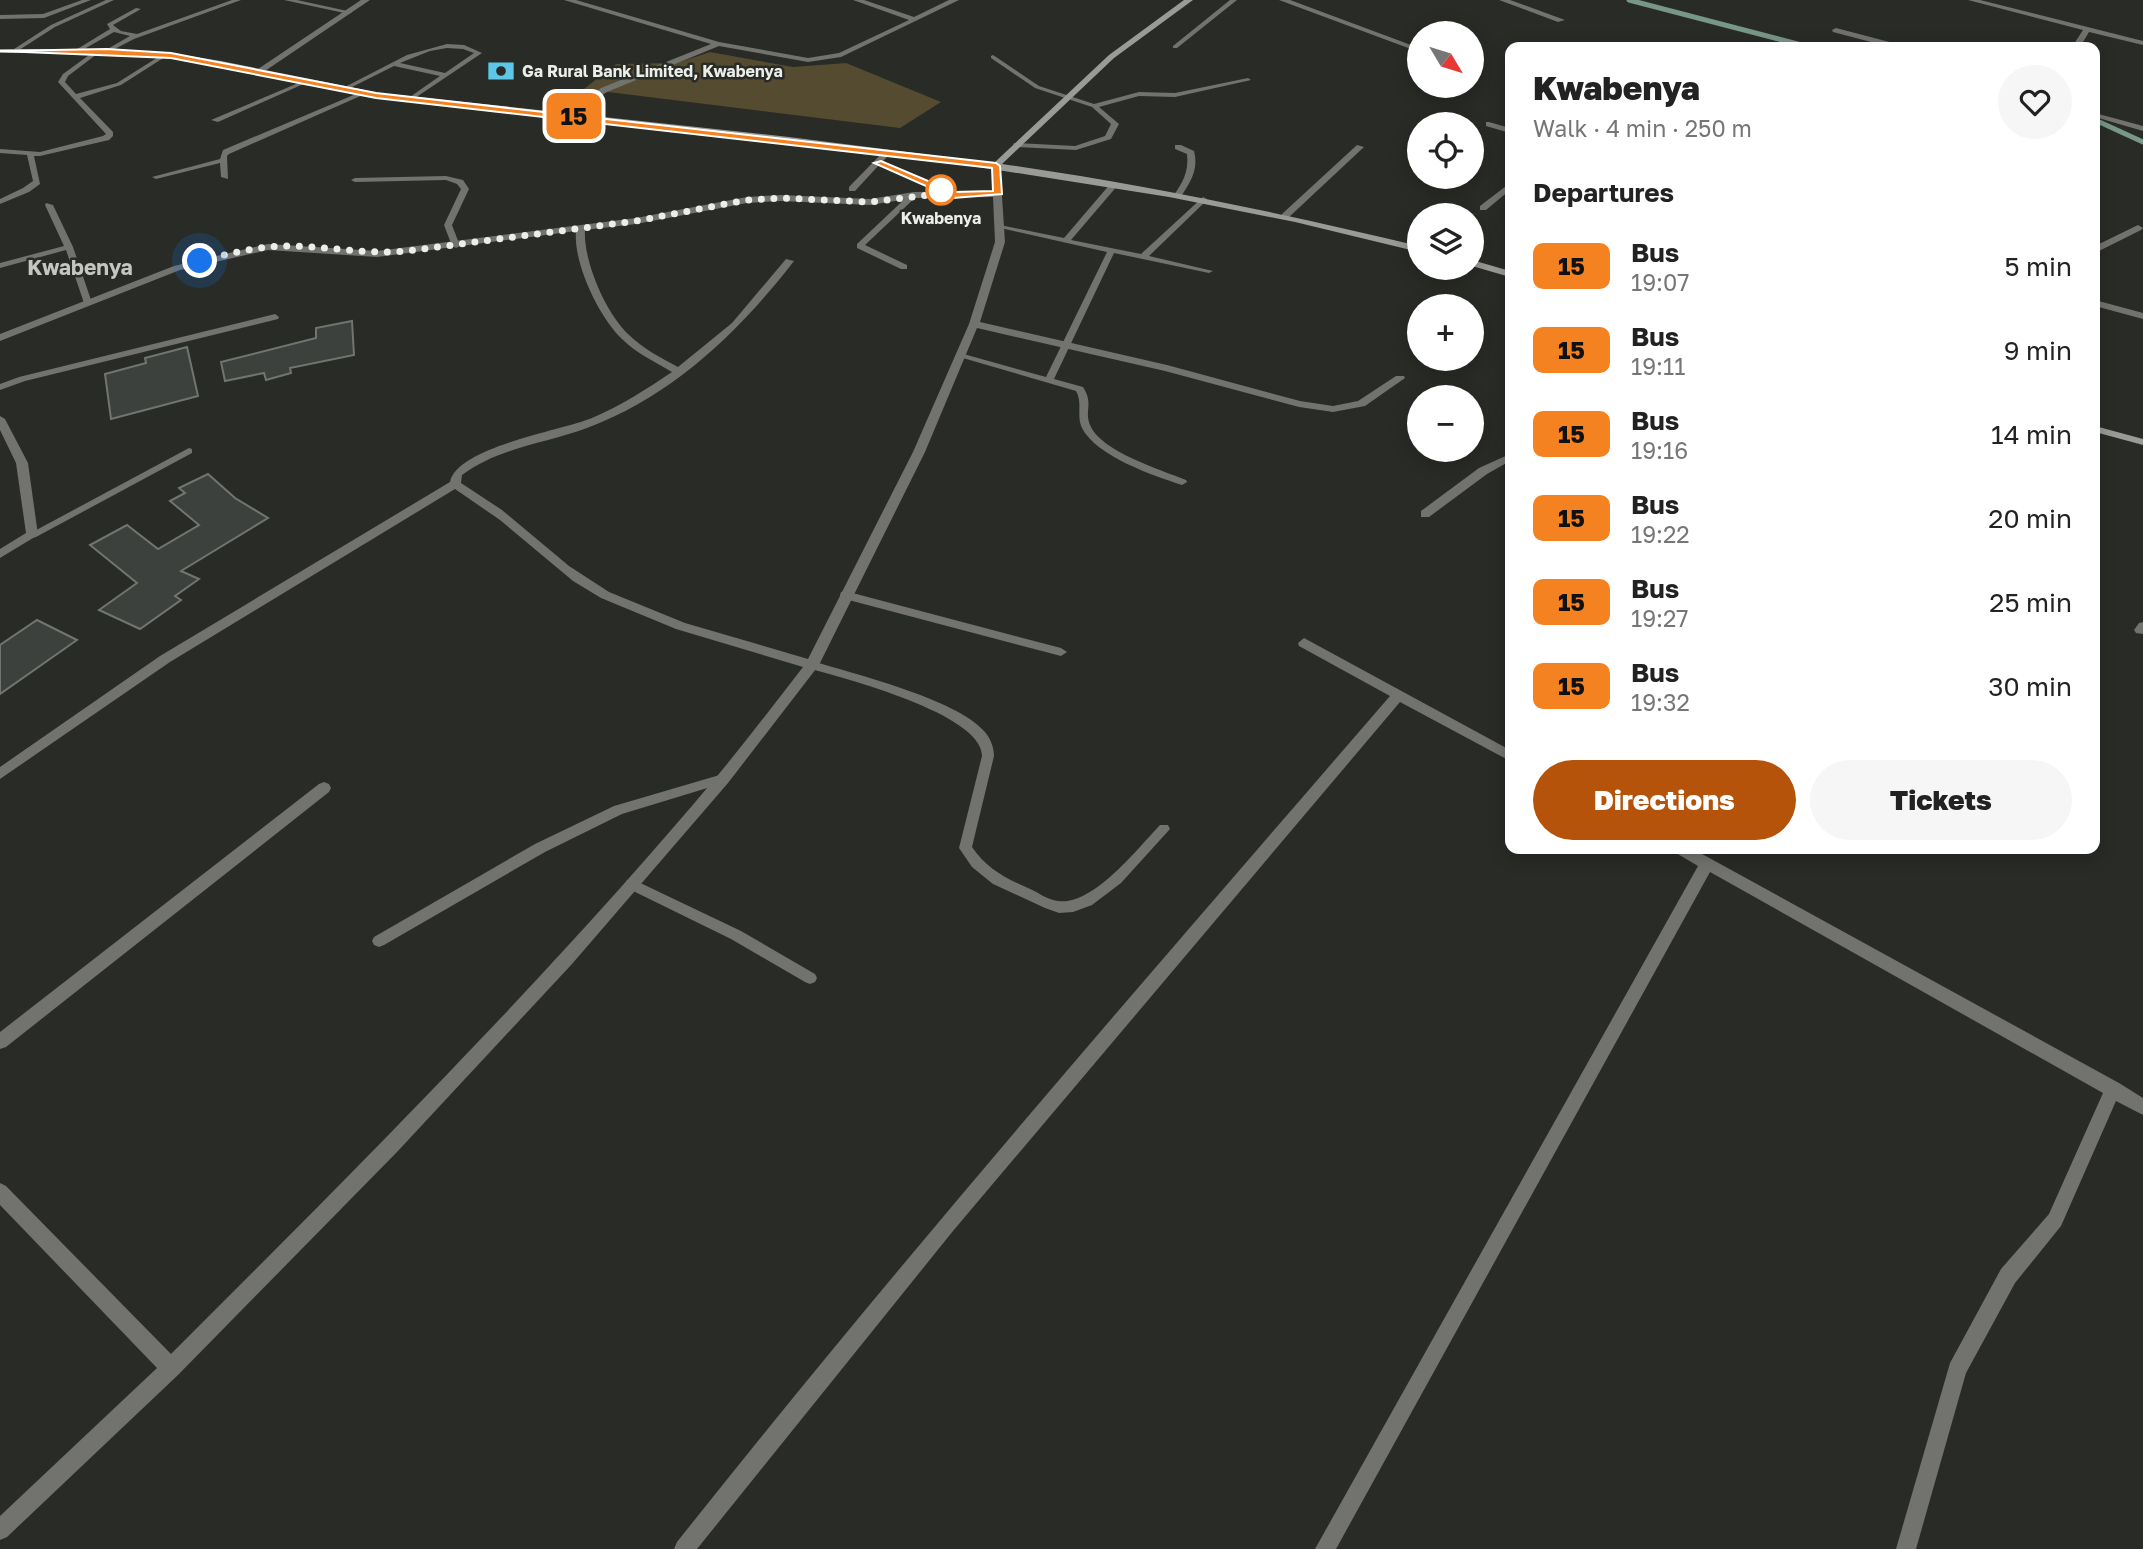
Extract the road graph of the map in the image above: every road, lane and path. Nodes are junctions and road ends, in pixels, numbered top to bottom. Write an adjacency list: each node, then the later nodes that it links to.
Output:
1 (88, 0): 16 (lane)
2 (111, 0): 30 (lane)
3 (238, 0): 22 (lane)
4 (288, 0): 15 (lane)
5 (366, 0): 15 (street)
6 (568, 0): 26 (street)
7 (857, 0): 17 (street)
8 (955, 0): 17 (street)
9 (1189, 0): 42 (main road)
10 (1234, 0): 28 (lane)
11 (1283, 0): 27 (street)
12 (1503, 0): 18 (street)
13 (1972, 0): 20 (street)
14 (138, 9): 19 (lane)
15 (349, 12): 36 (street)
16 (0, 18)
17 (914, 19): 26 (street)
18 (1561, 20)
19 (114, 29): 22 (lane); 31 (lane)
20 (2087, 29): 24 (street); 25 (street)
21 (1836, 30): 23 (street)
22 (138, 36): 32 (lane)
23 (1880, 42)
24 (2079, 42)
25 (2143, 43)
26 (718, 44): 46 (street)
27 (1407, 46)
28 (1175, 47)
29 (0, 51): 30 (main road)
30 (14, 51): 31 (main road)
31 (77, 51): 32 (main road)
32 (103, 51): 33 (main road); 43 (lane)
33 (165, 55): 36 (main road); 43 (lane)
34 (993, 57): 42 (lane)
35 (396, 64): 37 (lane); 37 (lane); 40 (lane)
36 (259, 71): 39 (main road)
37 (447, 75): 44 (lane)
38 (1248, 80): 45 (lane)
39 (305, 82): 40 (main road); 48 (lane)
40 (342, 90): 41 (main road)
41 (363, 93): 44 (main road); 58 (lane)
42 (1067, 96): 45 (lane); 52 (main road)
43 (74, 97): 57 (lane)
44 (410, 99): 46 (main road)
45 (1094, 106): 52 (lane)
46 (567, 115): 56 (main road)
47 (2100, 116): 51 (street)
48 (215, 120)
49 (1489, 124): 50 (street)
50 (1505, 129)
51 (2143, 129)
52 (1017, 145): 60 (main road)
53 (1178, 147): 70 (lane)
54 (1360, 147): 75 (lane)
55 (0, 151): 57 (lane)
56 (888, 152): 59 (lane); 60 (main road)
57 (30, 154): 72 (lane)
58 (223, 160): 61 (lane); 62 (lane)
59 (878, 163): 65 (lane); 69 (lane)
60 (996, 166): 64 (main road); 67 (street)
61 (156, 177)
62 (225, 177)
63 (355, 180): 80 (lane)
64 (1114, 185): 70 (main road); 79 (lane)
65 (852, 189)
66 (1505, 190): 74 (street)
67 (998, 194): 69 (street); 76 (street)
68 (914, 195): 69 (street); 77 (street); 89 (lane)
69 (953, 195)
70 (1177, 196): 71 (main road)
71 (1203, 198): 75 (main road); 85 (lane)
72 (0, 201)
73 (49, 205): 81 (lane)
74 (1484, 207)
75 (1285, 216): 82 (main road)
76 (1000, 227): 79 (lane); 96 (street)
77 (581, 228): 80 (street); 100 (street)
78 (2138, 228): 83 (street)
79 (1066, 241): 84 (lane)
80 (456, 246): 92 (street)
81 (69, 247): 87 (lane); 92 (lane)
82 (1407, 247)
83 (2100, 247)
84 (1111, 251): 85 (lane); 98 (lane)
85 (1143, 257): 90 (lane)
86 (789, 261): 100 (street)
87 (0, 266)
88 (1484, 266): 91 (main road)
89 (904, 267)
90 (1209, 271)
91 (1505, 271)
92 (88, 303): 97 (street)
93 (2100, 304): 94 (street)
94 (2143, 316)
95 (275, 317): 103 (lane)
96 (974, 324): 98 (street); 99 (street)
97 (0, 338)
98 (1067, 346): 101 (lane); 102 (street)
99 (960, 356): 101 (lane); 114 (street)
100 (677, 371): 110 (street)
101 (1050, 378): 109 (lane)
102 (1400, 378)
103 (0, 387)
104 (0, 419): 112 (street)
105 (2100, 430): 106 (main road)
106 (2143, 442)
107 (190, 450): 112 (lane)
108 (1505, 460): 111 (street)
109 (1182, 482)
110 (455, 484): 117 (street); 120 (street)
111 (1425, 514)
112 (32, 535): 113 (street)
113 (0, 554)
114 (845, 595): 116 (lane); 117 (street)
115 (1304, 643): 118 (street)
116 (1061, 652)
117 (812, 665): 121 (street); 123 (lane)
118 (1398, 695): 119 (street); 135 (street)
119 (1505, 753)
120 (0, 774)
121 (723, 779): 126 (street); 127 (lane)
122 (324, 788): 129 (street)
123 (1164, 829)
124 (1690, 854): 125 (street)
125 (1707, 863): 130 (street); 136 (street)
126 (632, 884): 128 (lane); 133 (street)
127 (379, 941)
128 (810, 978)
129 (0, 1042)
130 (2113, 1089): 131 (street); 137 (street)
131 (2143, 1107)
132 (2, 1197): 133 (street)
133 (171, 1368): 134 (street)
134 (0, 1530)
135 (684, 1549)
136 (1325, 1549)
137 (1906, 1549)

